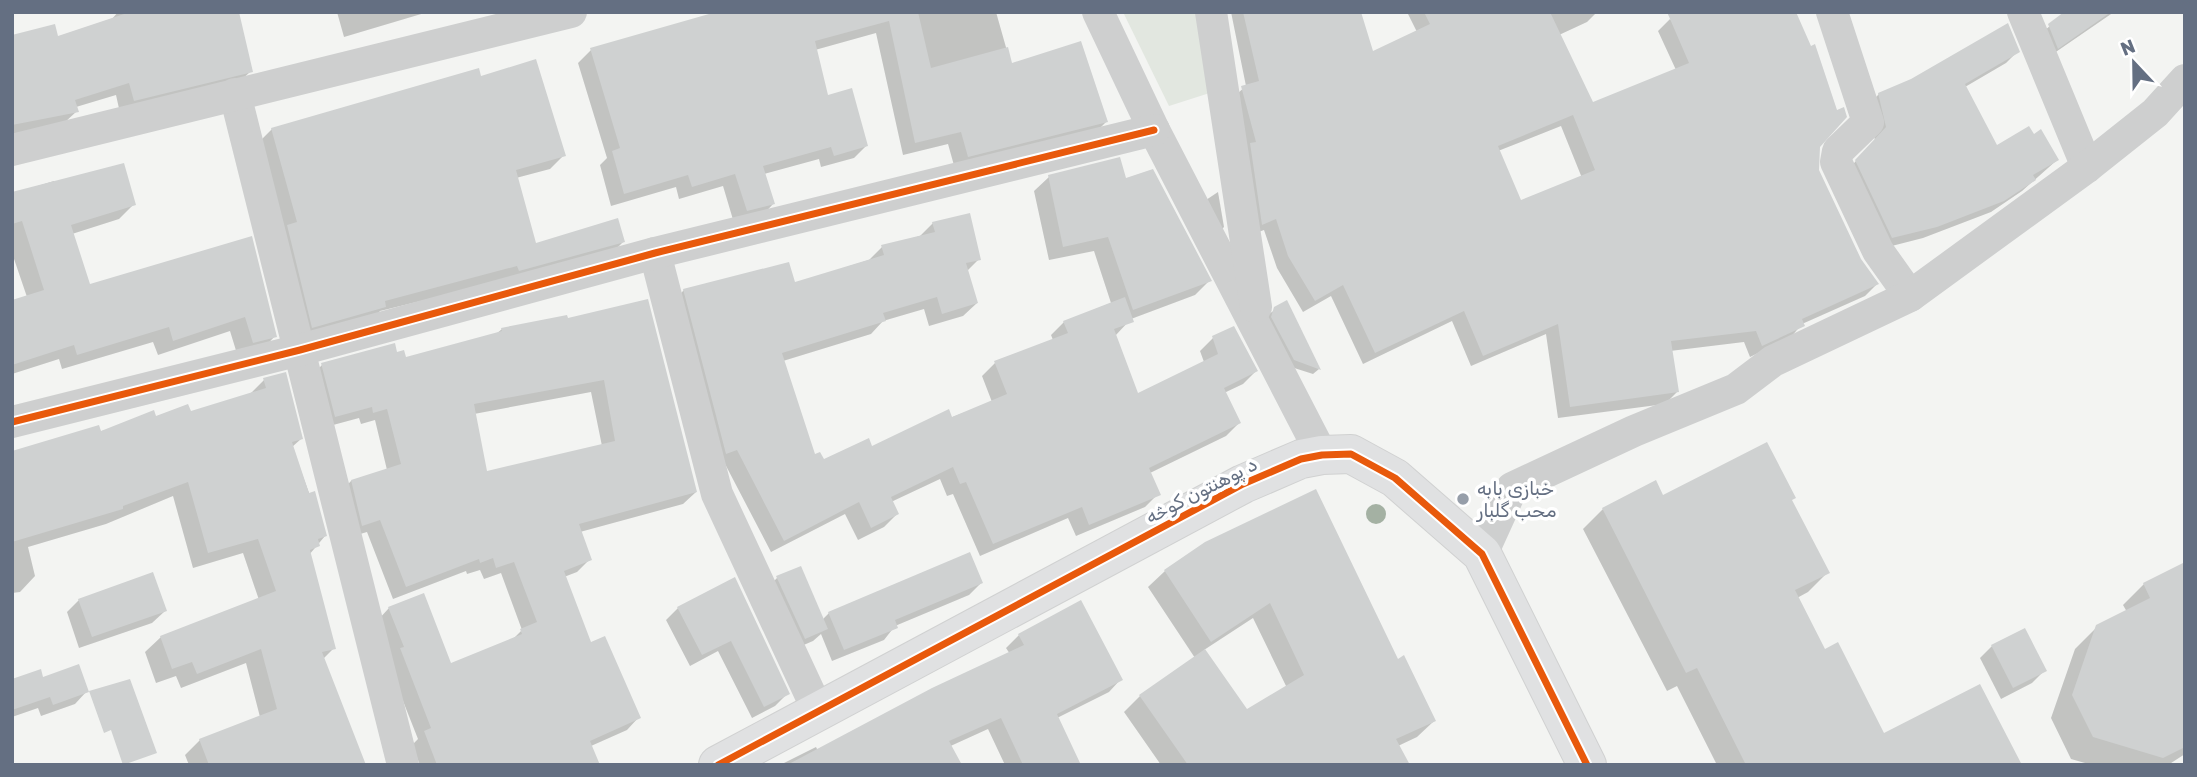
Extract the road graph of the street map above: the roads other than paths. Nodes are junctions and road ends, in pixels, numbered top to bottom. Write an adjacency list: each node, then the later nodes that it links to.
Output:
1 (571, 12): 7 (street)
2 (1098, 12): 8 (street)
3 (1212, 12): 13 (street)
4 (1832, 12): 12 (street)
5 (2023, 12): 10 (street)
6 (2185, 80): 10 (street)
7 (235, 94): 9 (street); 14 (street)
8 (1154, 130): 11 (street); 13 (street)
9 (12, 150)
10 (2087, 167): 12 (street)
11 (654, 253): 14 (street); 18 (street)
12 (1910, 296): 17 (street)
13 (1260, 332): 16 (street)
14 (299, 350): 15 (street); 19 (street)
15 (12, 422)
16 (1322, 455): 17 (street, د پوهنتون کوڅه); 18 (street, د پوهنتون کوڅه)
17 (1482, 554): 21 (street, د پوهنتون کوڅه)
18 (818, 711): 20 (street, د پوهنتون کوڅه)
19 (403, 765)
20 (718, 765)
21 (1587, 765)

